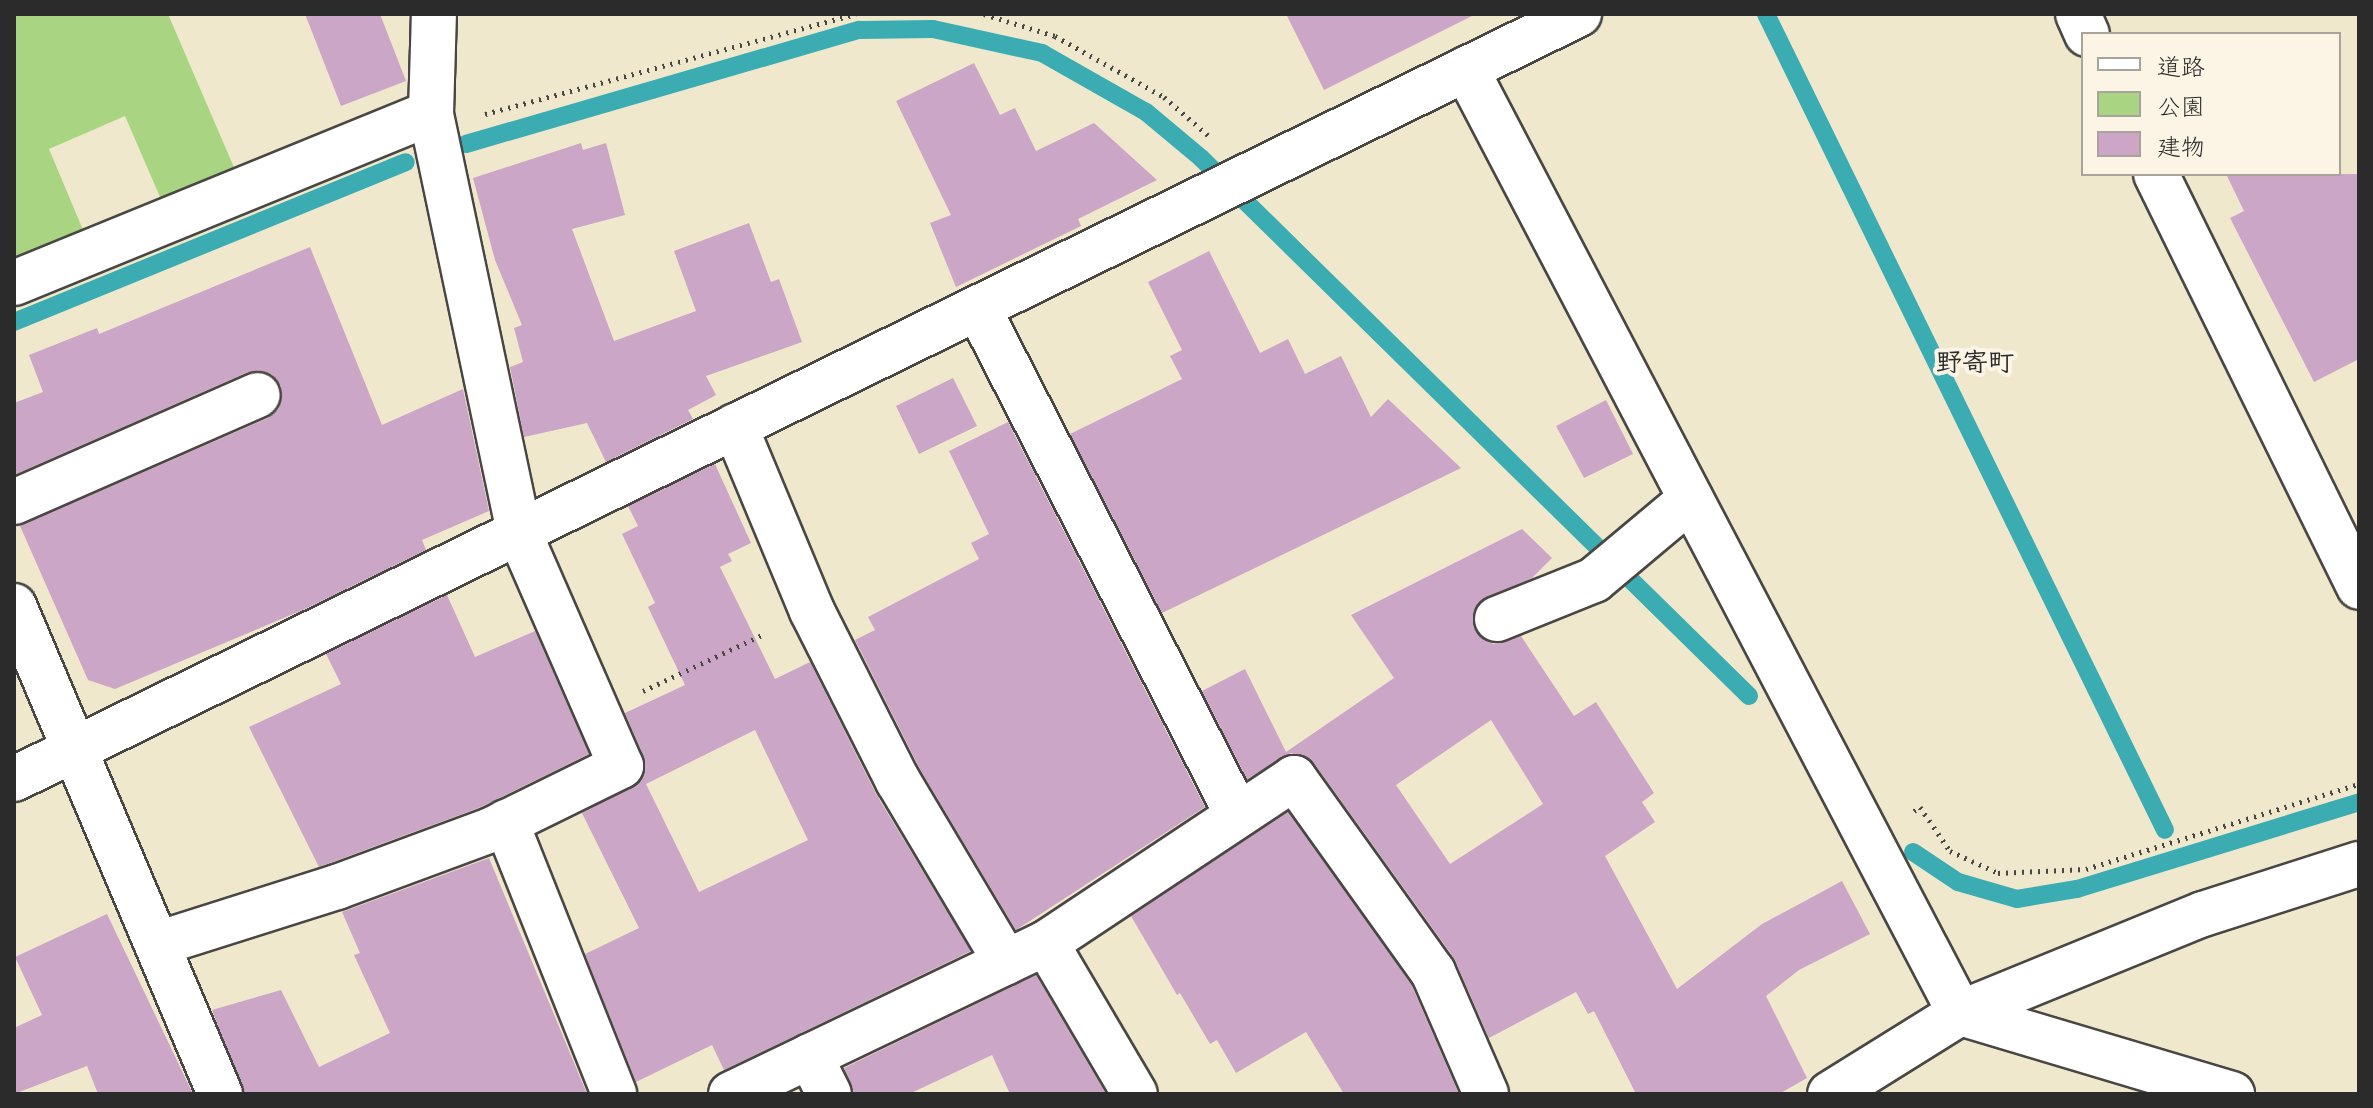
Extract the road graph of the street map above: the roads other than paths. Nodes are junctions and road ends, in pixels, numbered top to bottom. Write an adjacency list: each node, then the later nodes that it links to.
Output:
1 (434, 14): 4 (street)
2 (1579, 14): 3 (street)
3 (1466, 69): 7 (street); 10 (street)
4 (432, 120): 6 (street); 12 (street)
5 (2157, 176): 13 (street)
6 (14, 283)
7 (978, 308): 9 (street); 18 (street)
8 (258, 395): 11 (street)
9 (735, 426): 12 (street); 23 (street)
10 (1691, 499): 15 (street); 24 (street)
11 (14, 502)
12 (519, 532): 16 (street); 19 (street)
13 (2359, 587)
14 (14, 606): 16 (street)
15 (1497, 619)
16 (75, 749): 17 (street); 22 (street)
17 (14, 779)
18 (1237, 814): 21 (street); 30 (street)
19 (506, 822): 22 (street); 27 (street)
20 (2359, 864): 24 (street)
21 (1046, 943): 23 (street); 29 (street)
22 (157, 944): 26 (street)
23 (1006, 962): 25 (street)
24 (1960, 1013): 31 (street); 32 (street)
25 (820, 1075): 28 (street)
26 (220, 1094)
27 (614, 1094)
28 (731, 1094)
29 (1135, 1094)
30 (1486, 1094)
31 (1830, 1094)
32 (2232, 1094)

